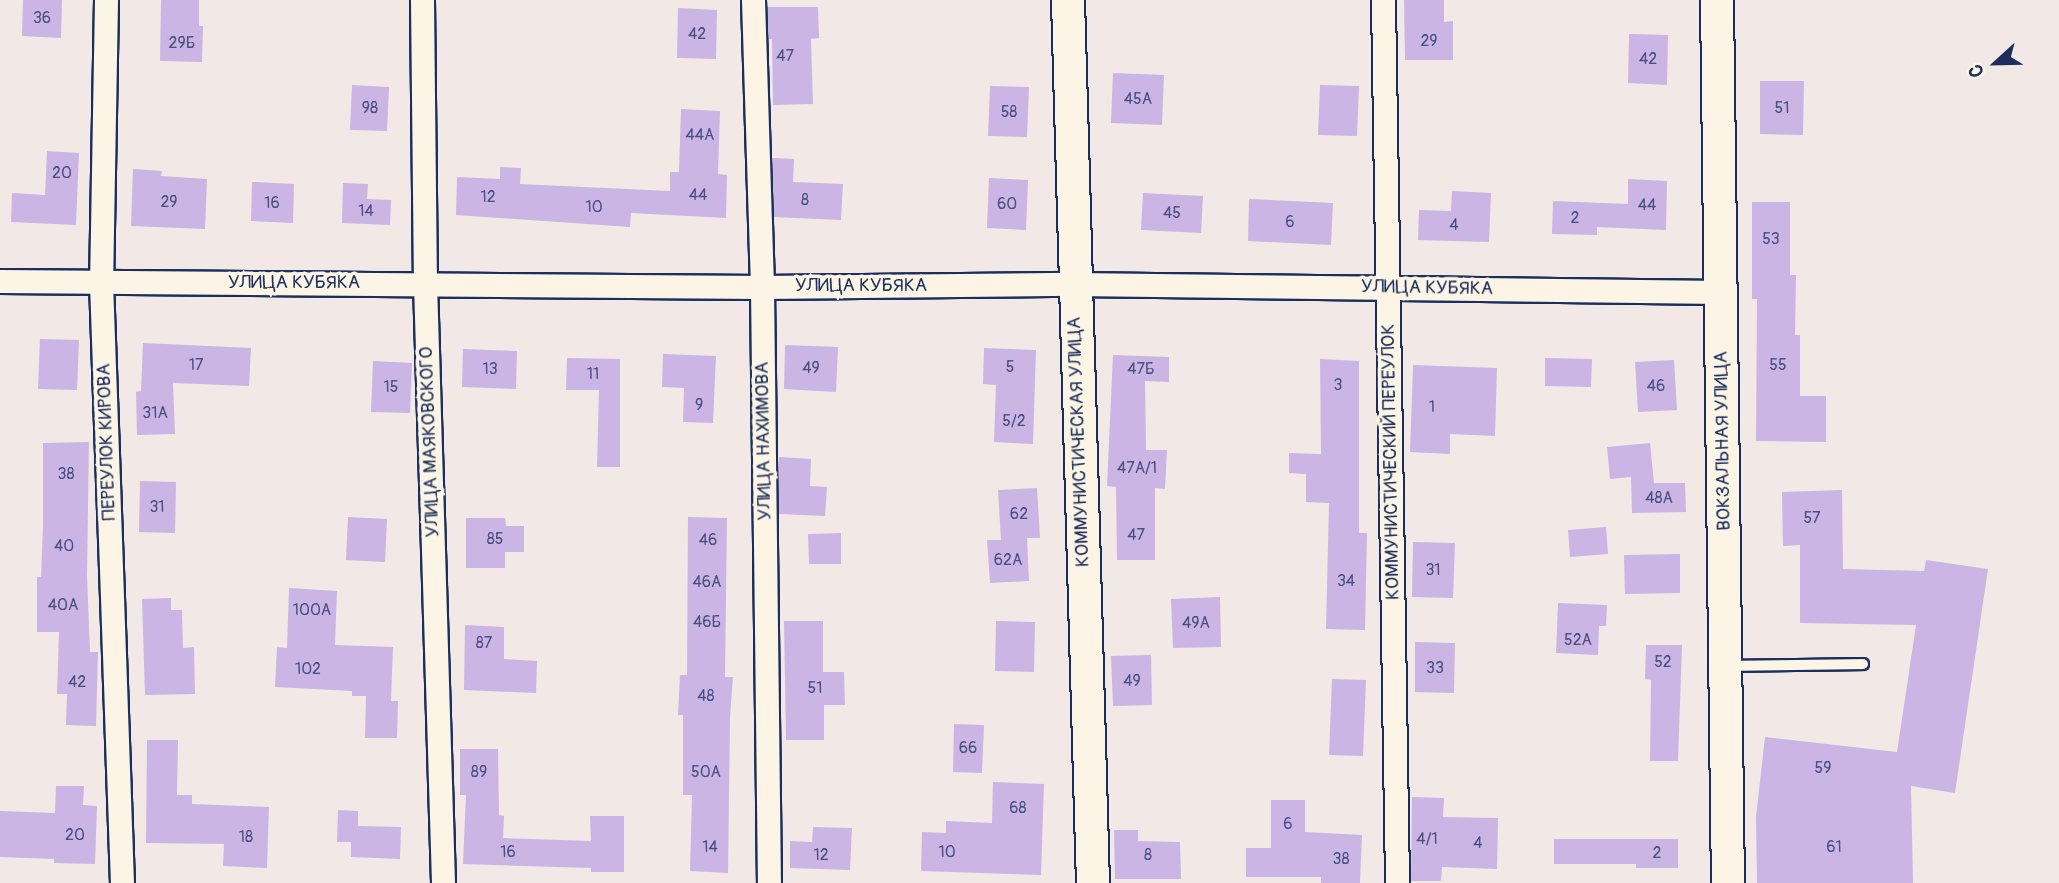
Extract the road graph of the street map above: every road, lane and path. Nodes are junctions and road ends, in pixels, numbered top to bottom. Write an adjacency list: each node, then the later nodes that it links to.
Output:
1 (106, 0): 8 (street, ПЕРЕУЛОК КИРОВА)
2 (422, 0): 9 (street, УЛИЦА МАЯКОВСКОГО)
3 (753, 0): 11 (street, УЛИЦА НАХИМОВА)
4 (1068, 0): 10 (main road, КОММУНИСТИЧЕСКАЯ УЛИЦА)
5 (1383, 0): 12 (street, КОММУНИСТИЧЕСКИЙ ПЕРЕУЛОК)
6 (1717, 0): 13 (main road, ВОКЗАЛЬНАЯ УЛИЦА)
7 (0, 281): 8 (street, УЛИЦА КУБЯКА)
8 (101, 282): 9 (street, УЛИЦА КУБЯКА); 16 (street, ПЕРЕУЛОК КИРОВА)
9 (425, 283): 11 (street, УЛИЦА КУБЯКА); 17 (street, УЛИЦА МАЯКОВСКОГО)
10 (1074, 284): 11 (street, УЛИЦА КУБЯКА); 12 (street, УЛИЦА КУБЯКА); 19 (main road, КОММУНИСТИЧЕСКАЯ УЛИЦА)
11 (762, 287): 18 (street, УЛИЦА НАХИМОВА)
12 (1389, 287): 13 (street, УЛИЦА КУБЯКА); 20 (street, КОММУНИСТИЧЕСКИЙ ПЕРЕУЛОК)
13 (1721, 292): 15 (main road, ВОКЗАЛЬНАЯ УЛИЦА)
14 (1863, 664): 15 (lane)
15 (1725, 666): 21 (main road, ВОКЗАЛЬНАЯ УЛИЦА)
16 (122, 883)
17 (443, 883)
18 (769, 883)
19 (1093, 883)
20 (1397, 883)
21 (1728, 883)

